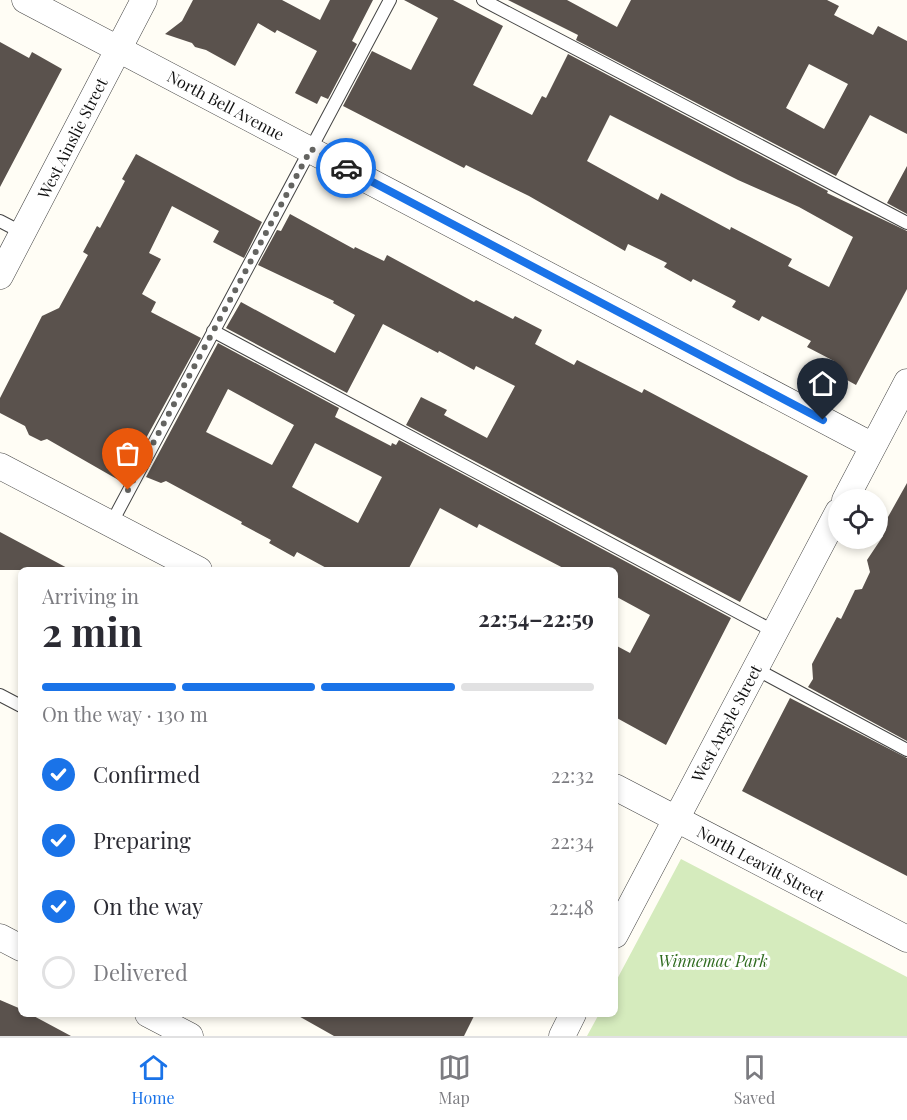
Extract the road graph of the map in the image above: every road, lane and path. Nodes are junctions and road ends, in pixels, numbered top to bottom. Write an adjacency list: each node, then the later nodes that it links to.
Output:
1 (25, 0): 5 (street, North Bell Avenue)
2 (144, 0): 5 (street, West Ainslie Street)
3 (390, 0): 6 (lane)
4 (483, 0): 8 (lane)
5 (118, 49): 6 (street, North Bell Avenue); 9 (street, West Ainslie Street)
6 (311, 149): 11 (lane); 13 (street, North Bell Avenue)
7 (0, 221): 9 (lane)
8 (907, 223)
9 (22, 233): 10 (street, West Ainslie Street)
10 (0, 276)
11 (213, 331): 16 (lane); 19 (lane)
12 (907, 382): 13 (street)
13 (873, 446): 15 (street)
14 (0, 466): 16 (street)
15 (851, 489)
16 (111, 524): 18 (street)
17 (828, 531): 19 (street, West Argyle Street)
18 (193, 567)
19 (775, 632): 20 (street, West Argyle Street)
20 (754, 668): 23 (lane); 25 (street, West Argyle Street)
21 (0, 695): 22 (lane)
22 (18, 704)
23 (907, 750)
24 (618, 789): 25 (street, North Leavitt Street)
25 (676, 819): 26 (street, West Argyle Street); 28 (street, North Leavitt Street)
26 (618, 929)
27 (0, 937): 29 (street)
28 (907, 939)
29 (18, 946)
30 (154, 1017): 32 (street)
31 (572, 1017): 33 (street)
32 (190, 1036)
33 (562, 1036)

